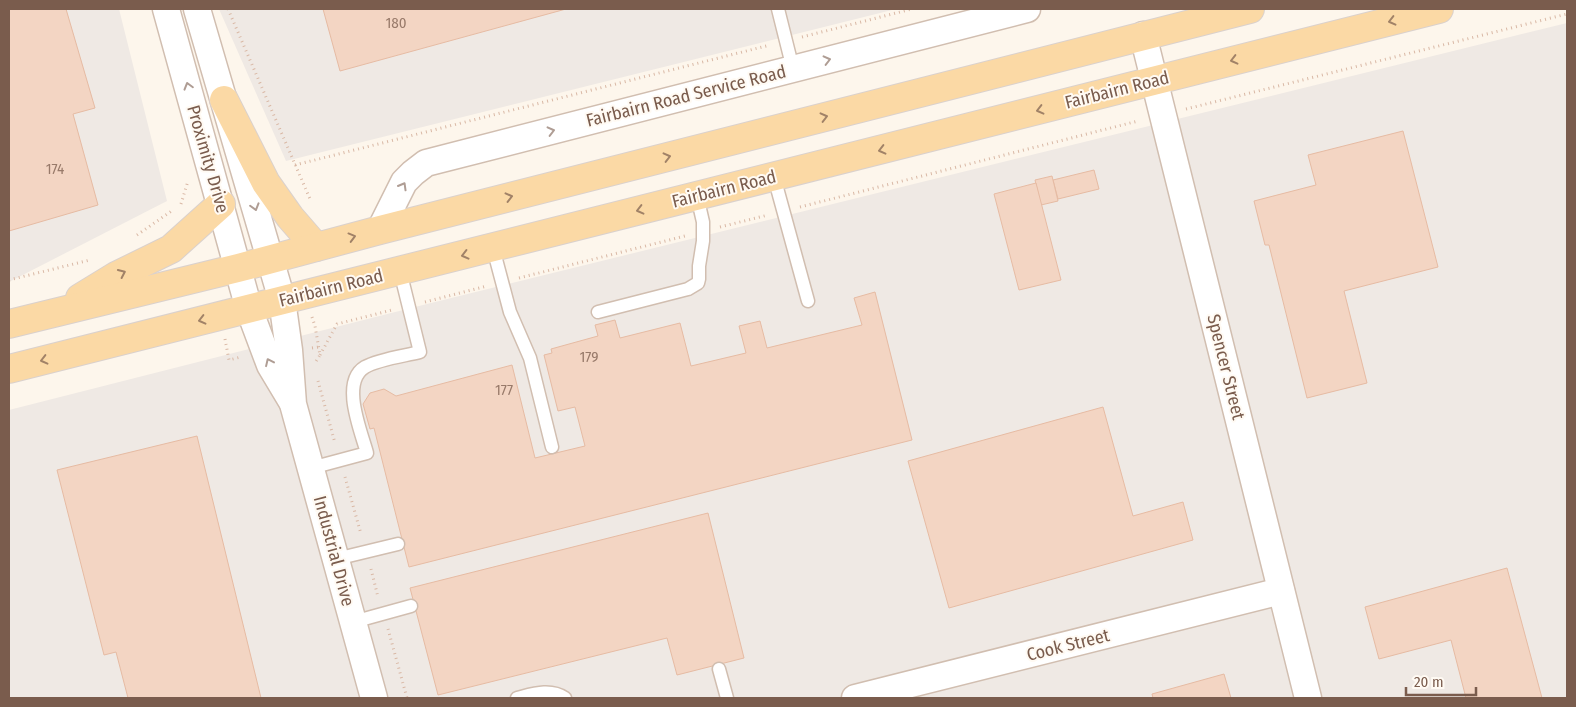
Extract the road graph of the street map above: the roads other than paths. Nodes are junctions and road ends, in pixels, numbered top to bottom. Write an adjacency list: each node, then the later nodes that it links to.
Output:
1 (166, 9): 14 (street, Proximity Drive, one-way to 1)
2 (197, 9): 11 (street, Proximity Drive)
3 (778, 9): 9 (lane)
4 (1027, 9): 7 (street, Fairbairn Road Service Road)
5 (1250, 9): 8 (main road)
6 (1439, 9): 10 (main road, Fairbairn Road, one-way to 10)
7 (982, 14): 9 (street, Fairbairn Road Service Road, one-way to 7)
8 (1143, 35): 10 (street, Spencer Street); 15 (main road, one-way to 8)
9 (794, 68): 15 (street, Fairbairn Road Service Road, one-way to 9)
10 (1155, 80): 12 (main road, Fairbairn Road, one-way to 12); 33 (street, Spencer Street)
11 (224, 100): 16 (main road); 18 (street, Proximity Drive, one-way to 18)
12 (774, 177): 13 (main road, Fairbairn Road); 22 (lane)
13 (697, 196): 17 (main road, Fairbairn Road, one-way to 17); 25 (lane)
14 (220, 204): 19 (street, Proximity Drive); 23 (main road, one-way to 14)
15 (380, 230): 16 (main road, one-way to 15)
16 (316, 247): 18 (main road)
17 (492, 248): 20 (main road, Fairbairn Road, one-way to 20); 29 (lane)
18 (271, 259): 19 (main road); 21 (street, Proximity Drive)
19 (238, 268): 23 (main road); 24 (street, Proximity Drive)
20 (400, 271): 21 (main road, Fairbairn Road); 30 (lane)
21 (282, 300): 24 (main road, Fairbairn Road); 28 (street, Industrial Drive)
22 (808, 301)
23 (67, 309): 26 (main road)
24 (249, 309): 27 (main road, Fairbairn Road, one-way to 27); 28 (street, Industrial Drive, one-way to 24)
25 (598, 312)
26 (9, 324)
27 (9, 369)
28 (293, 404): 30 (street, Industrial Drive)
29 (552, 448)
30 (311, 468): 32 (street, Industrial Drive)
31 (398, 544): 32 (lane)
32 (336, 559): 35 (street, Industrial Drive)
33 (1282, 591): 41 (street, Cook Street); 42 (street, Spencer Street)
34 (411, 606): 35 (lane)
35 (353, 622): 37 (street, Industrial Drive)
36 (719, 669): 40 (lane)
37 (374, 698)
38 (517, 698): 39 (lane)
39 (565, 698)
40 (727, 698)
41 (855, 698)
42 (1308, 698)

